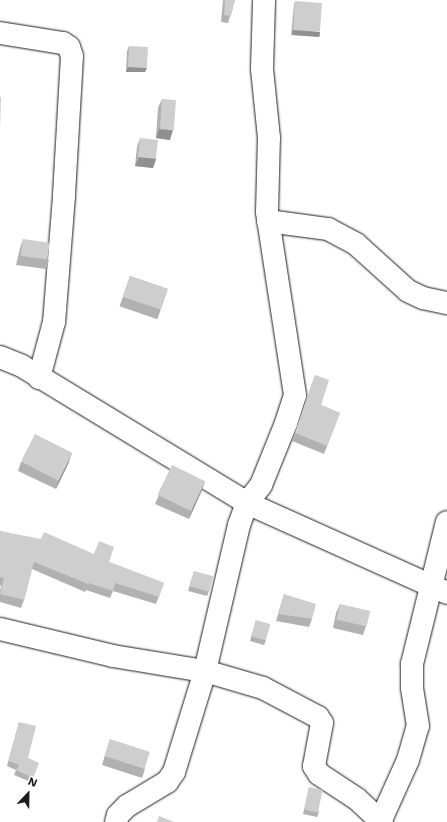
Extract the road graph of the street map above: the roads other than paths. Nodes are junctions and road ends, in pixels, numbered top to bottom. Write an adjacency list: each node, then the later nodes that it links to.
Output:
1 (264, 0): 3 (street)
2 (0, 33): 6 (street)
3 (268, 221): 4 (street); 7 (street)
4 (447, 303)
5 (0, 357): 6 (street)
6 (39, 378): 7 (street)
7 (247, 502): 9 (street); 11 (street)
8 (447, 522): 9 (street)
9 (439, 589): 12 (street)
10 (0, 629): 11 (street)
11 (205, 671): 12 (street); 13 (street)
12 (381, 821)
13 (116, 822)

